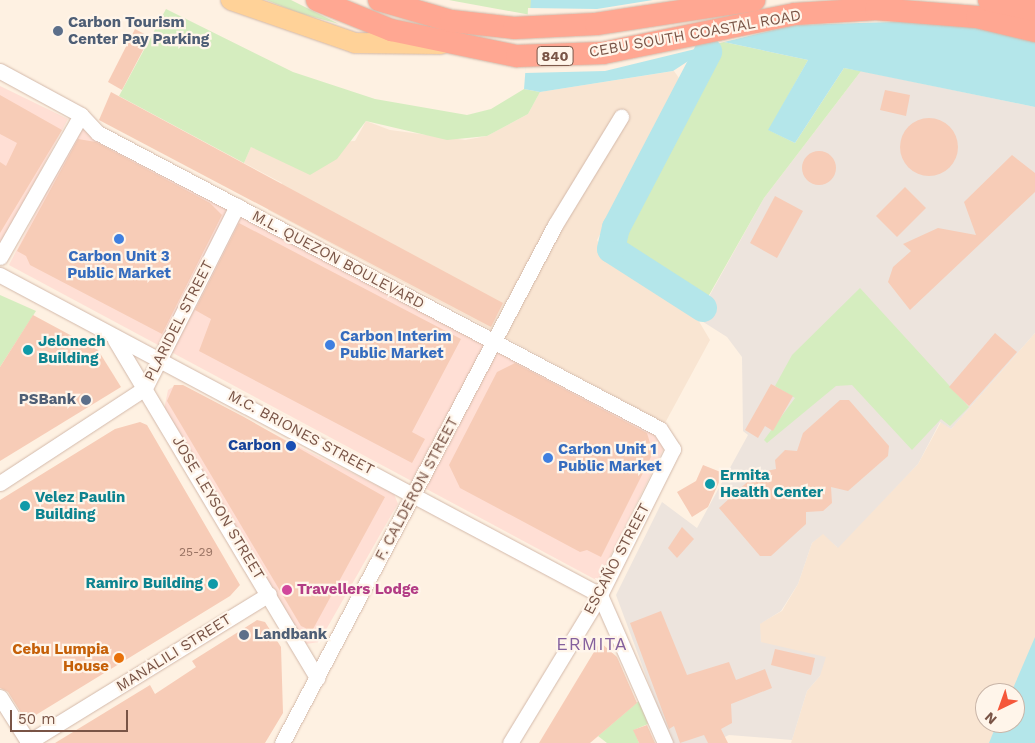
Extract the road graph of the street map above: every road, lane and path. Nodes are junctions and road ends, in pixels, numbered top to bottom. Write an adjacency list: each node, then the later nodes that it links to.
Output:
1 (231, 0): 10 (main road, CEBU SOUTH COASTAL ROAD)
2 (317, 0): 10 (highway, CEBU SOUTH COASTAL ROAD / 840)
3 (379, 0): 8 (highway, CEBU SOUTH COASTAL ROAD / 840)
4 (411, 0): 8 (main road, CEBU SOUTH COASTAL ROAD)
5 (754, 0): 8 (highway, CEBU SOUTH COASTAL ROAD / 840)
6 (989, 0): 7 (highway)
7 (1035, 10)
8 (448, 20)
9 (1035, 31): 10 (highway, CEBU SOUTH COASTAL ROAD / 840)
10 (446, 44)
11 (0, 71): 12 (street, M.L. QUEZON BOULEVARD)
12 (81, 115): 14 (street, M.L. QUEZON BOULEVARD); 15 (street)
13 (621, 117): 18 (street, F. CALDERON STREET)
14 (237, 206): 18 (street, M.L. QUEZON BOULEVARD); 19 (street, PLARIDEL STREET)
15 (0, 257)
16 (0, 275): 17 (street, M.C. BRIONES STREET)
17 (115, 340): 19 (street, M.C. BRIONES STREET); 20 (street, JOSE LEYSON STREET)
18 (494, 341): 21 (street, M.L. QUEZON BOULEVARD); 23 (street, F. CALDERON STREET)
19 (161, 359): 20 (street, PLARIDEL STREET); 23 (street, M.C. BRIONES STREET)
20 (145, 388): 22 (street, PLARIDEL STREET); 24 (street, JOSE LEYSON STREET)
21 (673, 449): 25 (street, ESCAÑO STREET)
22 (0, 483)
23 (415, 493): 25 (street, M.C. BRIONES STREET); 26 (street, F. CALDERON STREET)
24 (269, 594): 26 (street, JOSE LEYSON STREET); 28 (street, MANALILI STREET)
25 (600, 595): 30 (street, ESCAÑO STREET); 31 (street)
26 (317, 678): 29 (street, F. CALDERON STREET)
27 (0, 697): 28 (street)
28 (28, 743)
29 (282, 743)
30 (510, 743)
31 (665, 743)

